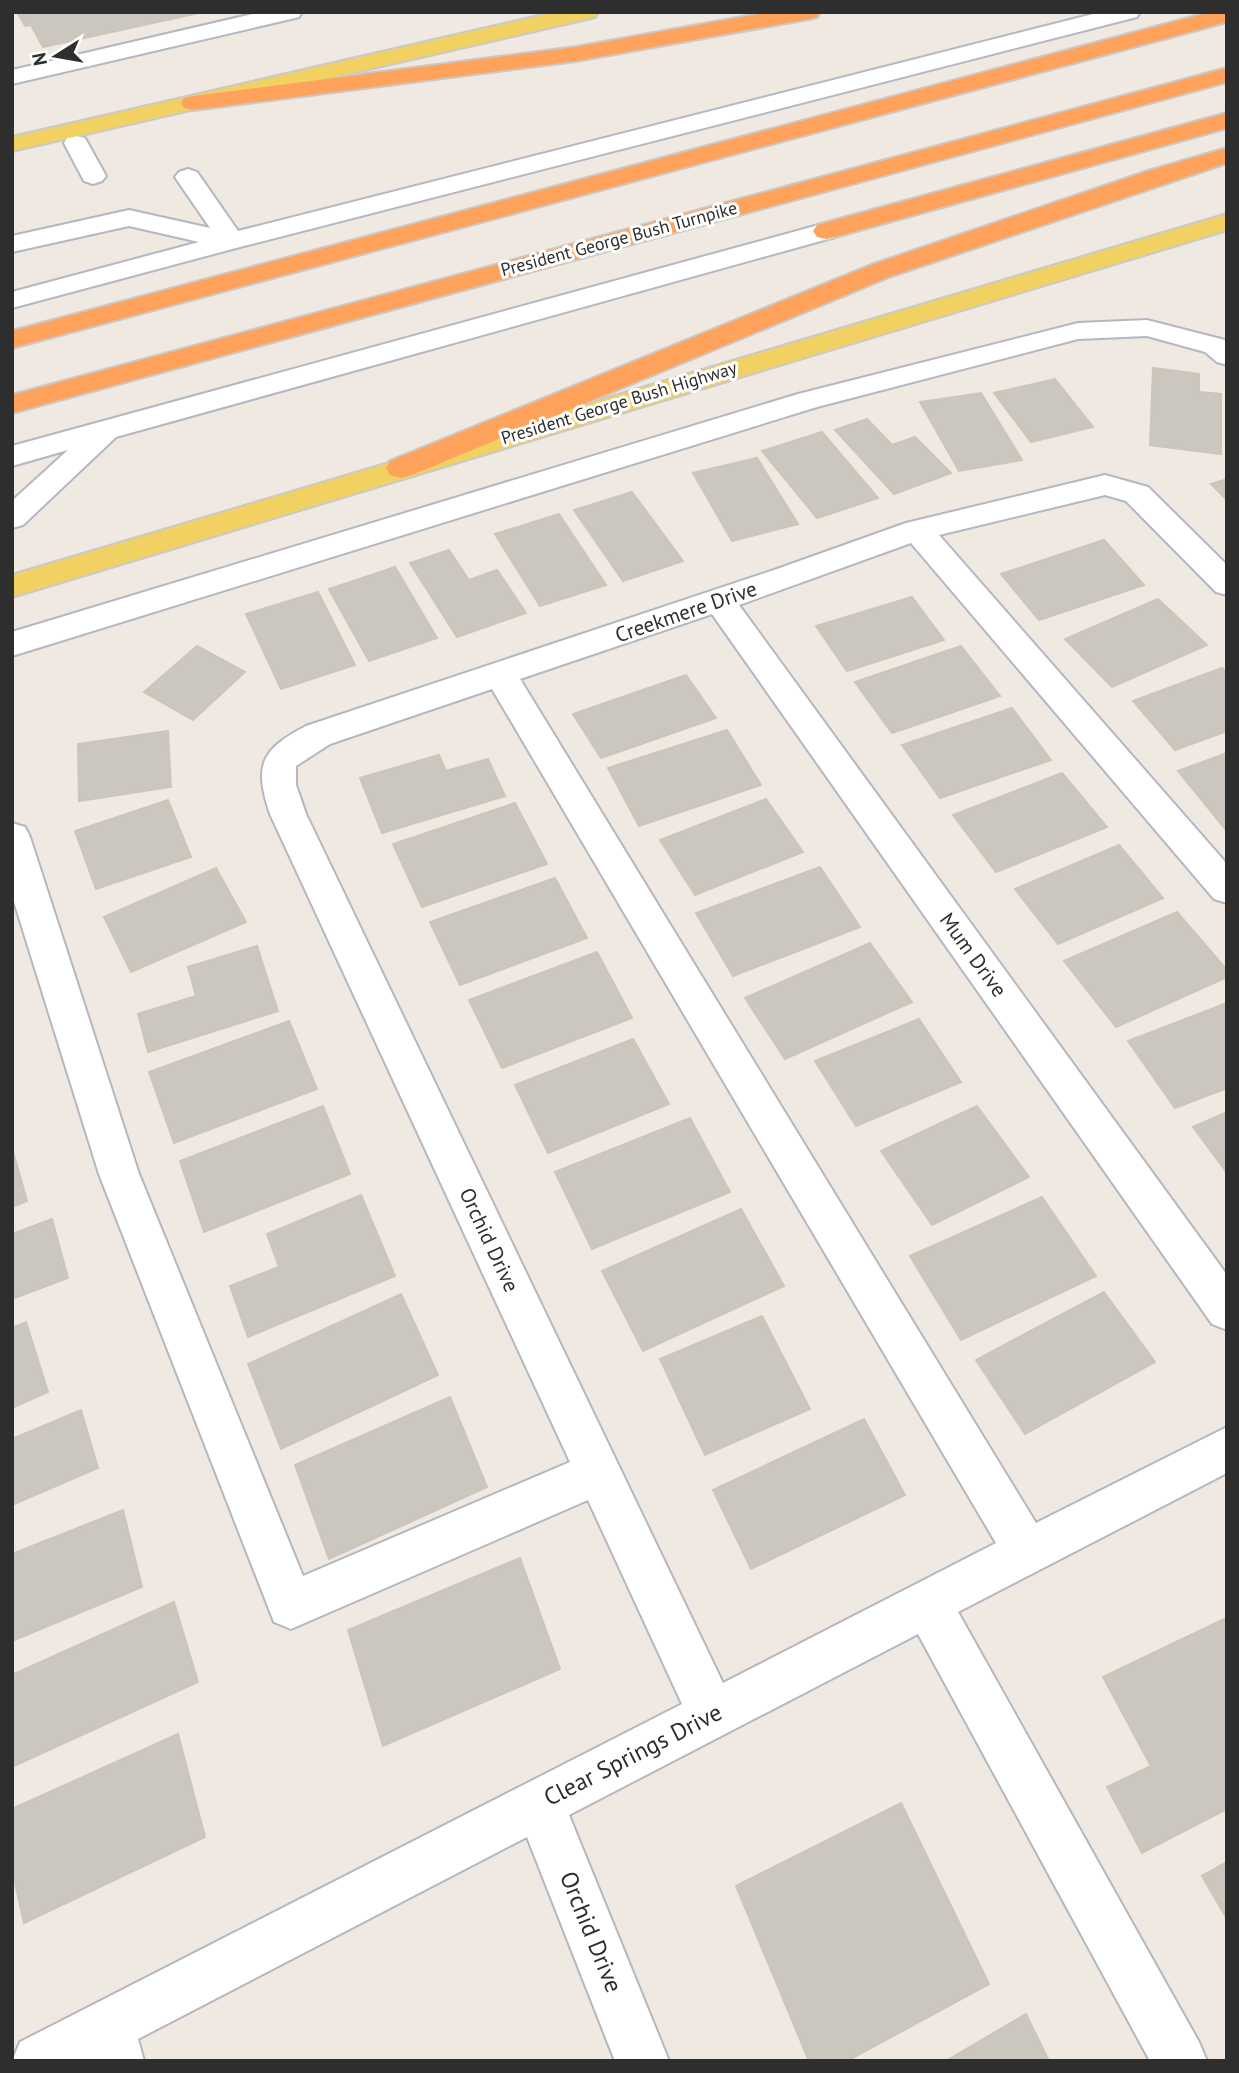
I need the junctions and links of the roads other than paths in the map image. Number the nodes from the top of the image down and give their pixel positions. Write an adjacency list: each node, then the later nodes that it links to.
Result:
1 (292, 12): 7 (street)
2 (587, 12): 8 (main road)
3 (809, 12): 8 (highway)
4 (1129, 12): 17 (street)
5 (1227, 15): 24 (highway)
6 (1227, 75): 26 (highway, President George Bush Turnpike)
7 (12, 77)
8 (193, 103): 11 (main road)
9 (1227, 120): 16 (highway)
10 (76, 143): 13 (street)
11 (12, 144)
12 (1227, 155): 29 (highway)
13 (93, 176)
14 (188, 177): 17 (street)
15 (1227, 222): 29 (main road, President George Bush Highway)
16 (826, 231): 27 (street)
17 (231, 241): 18 (street); 19 (street); 20 (street); 21 (street)
18 (12, 244)
19 (12, 260)
20 (152, 262): 22 (street); 23 (street)
21 (12, 277)
22 (12, 294)
23 (12, 300)
24 (12, 340)
25 (1227, 356): 37 (street)
26 (12, 404)
27 (108, 429): 28 (street); 30 (street); 31 (street); 32 (street)
28 (12, 456)
29 (401, 468): 35 (main road, President George Bush Highway)
30 (12, 476)
31 (12, 497)
32 (12, 518)
33 (917, 530): 34 (street, Creekmere Drive); 36 (street, Creekmere Drive); 41 (street)
34 (1227, 584)
35 (12, 586)
36 (719, 601): 38 (street, Creekmere Drive); 42 (street, Mum Drive)
37 (12, 644)
38 (500, 674): 39 (street, Creekmere Drive); 45 (street)
39 (278, 764): 44 (street, Orchid Drive)
40 (12, 837): 44 (street)
41 (1227, 890)
42 (1227, 1310)
43 (1227, 1449): 45 (street, Clear Springs Drive)
44 (598, 1473): 47 (street, Orchid Drive)
45 (1027, 1551): 46 (street, Clear Springs Drive)
46 (927, 1603): 47 (street, Clear Springs Drive); 52 (street)
47 (712, 1714): 48 (street, Clear Springs Drive)
48 (539, 1803): 49 (street, Clear Springs Drive); 51 (street, Orchid Drive)
49 (113, 2043): 50 (street, Clear Springs Drive)
50 (39, 2061)
51 (642, 2061)
52 (1180, 2061)

